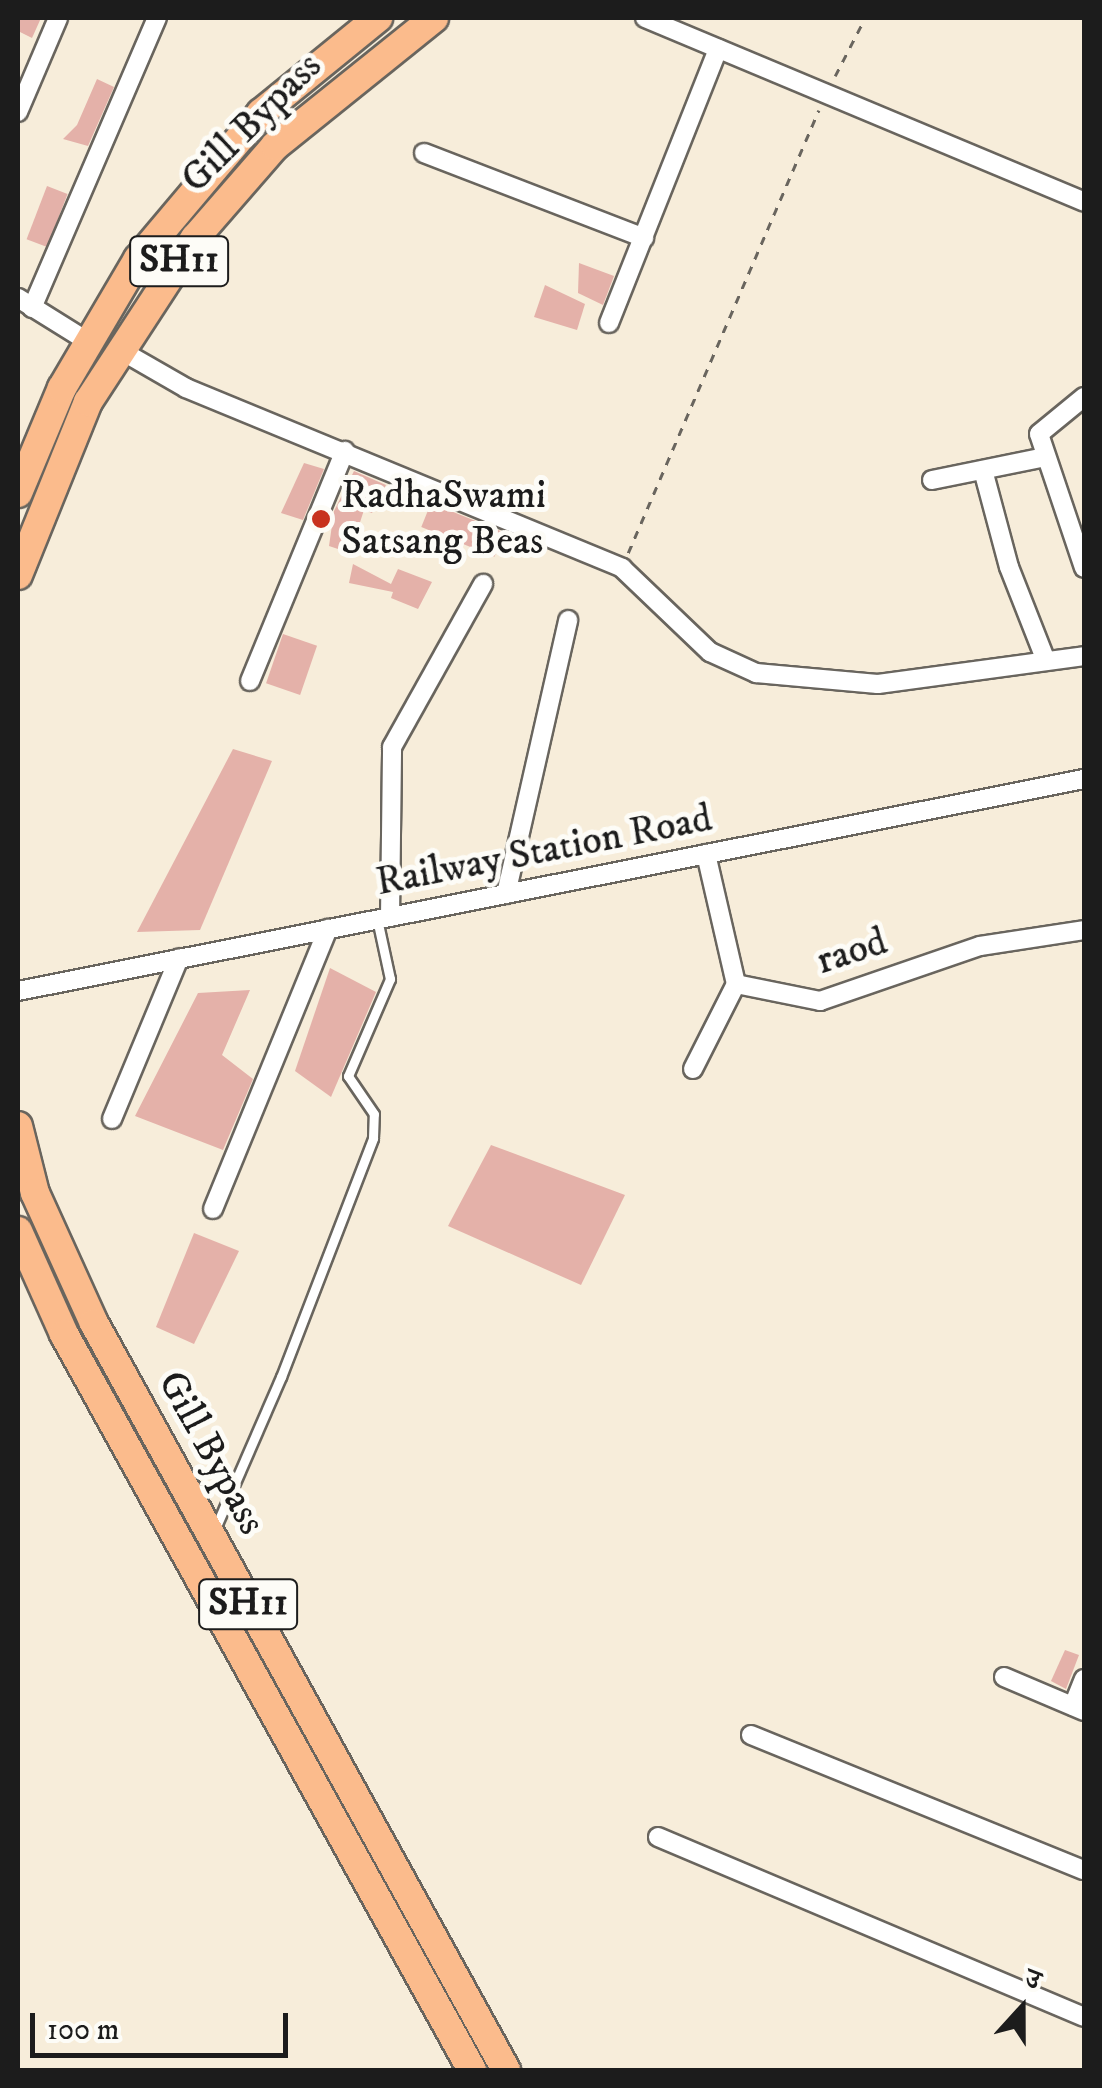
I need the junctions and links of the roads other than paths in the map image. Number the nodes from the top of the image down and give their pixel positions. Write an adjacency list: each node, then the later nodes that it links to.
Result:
1 (58, 18): 7 (street)
2 (157, 18): 11 (street)
3 (378, 18): 13 (main road, Gill Bypass / SH11)
4 (434, 18): 14 (main road, Gill Bypass / SH11)
5 (645, 18): 6 (street)
6 (718, 50): 9 (street); 10 (street)
7 (18, 112)
8 (424, 153): 10 (street)
9 (1084, 202)
10 (644, 238): 12 (street)
11 (25, 303): 13 (street)
12 (609, 323)
13 (87, 341): 20 (main road, Gill Bypass / SH11)
14 (120, 350): 16 (street); 22 (main road, Gill Bypass / SH11)
15 (1081, 406): 17 (street)
16 (346, 451): 26 (street); 27 (street)
17 (1045, 456): 18 (street); 21 (street)
18 (983, 470): 19 (street); 26 (street)
19 (932, 480)
20 (18, 492)
21 (1084, 568)
22 (18, 575)
23 (483, 584): 31 (street)
24 (568, 620): 30 (street)
25 (1084, 656): 26 (street)
26 (1046, 661)
27 (250, 681)
28 (1084, 779): 29 (street, Railway Station Road)
29 (706, 854): 30 (street, Railway Station Road); 35 (street)
30 (506, 894): 31 (street, Railway Station Road)
31 (384, 918): 32 (street, Railway Station Road); 42 (lane)
32 (328, 929): 34 (street, Railway Station Road); 40 (street)
33 (1084, 930): 35 (street, raod)
34 (179, 958): 36 (street, Railway Station Road); 38 (street)
35 (736, 984): 37 (street)
36 (18, 991)
37 (694, 1069)
38 (112, 1119)
39 (18, 1126): 42 (main road, Gill Bypass / SH11)
40 (213, 1210)
41 (18, 1231): 50 (main road, Gill Bypass / SH11)
42 (211, 1536): 51 (main road, Gill Bypass / SH11)
43 (1004, 1677): 45 (street)
44 (1084, 1679): 45 (street)
45 (1079, 1709)
46 (751, 1734): 48 (street)
47 (658, 1838): 49 (street)
48 (1084, 1870)
49 (1084, 2017)
50 (472, 2070)
51 (506, 2070)

